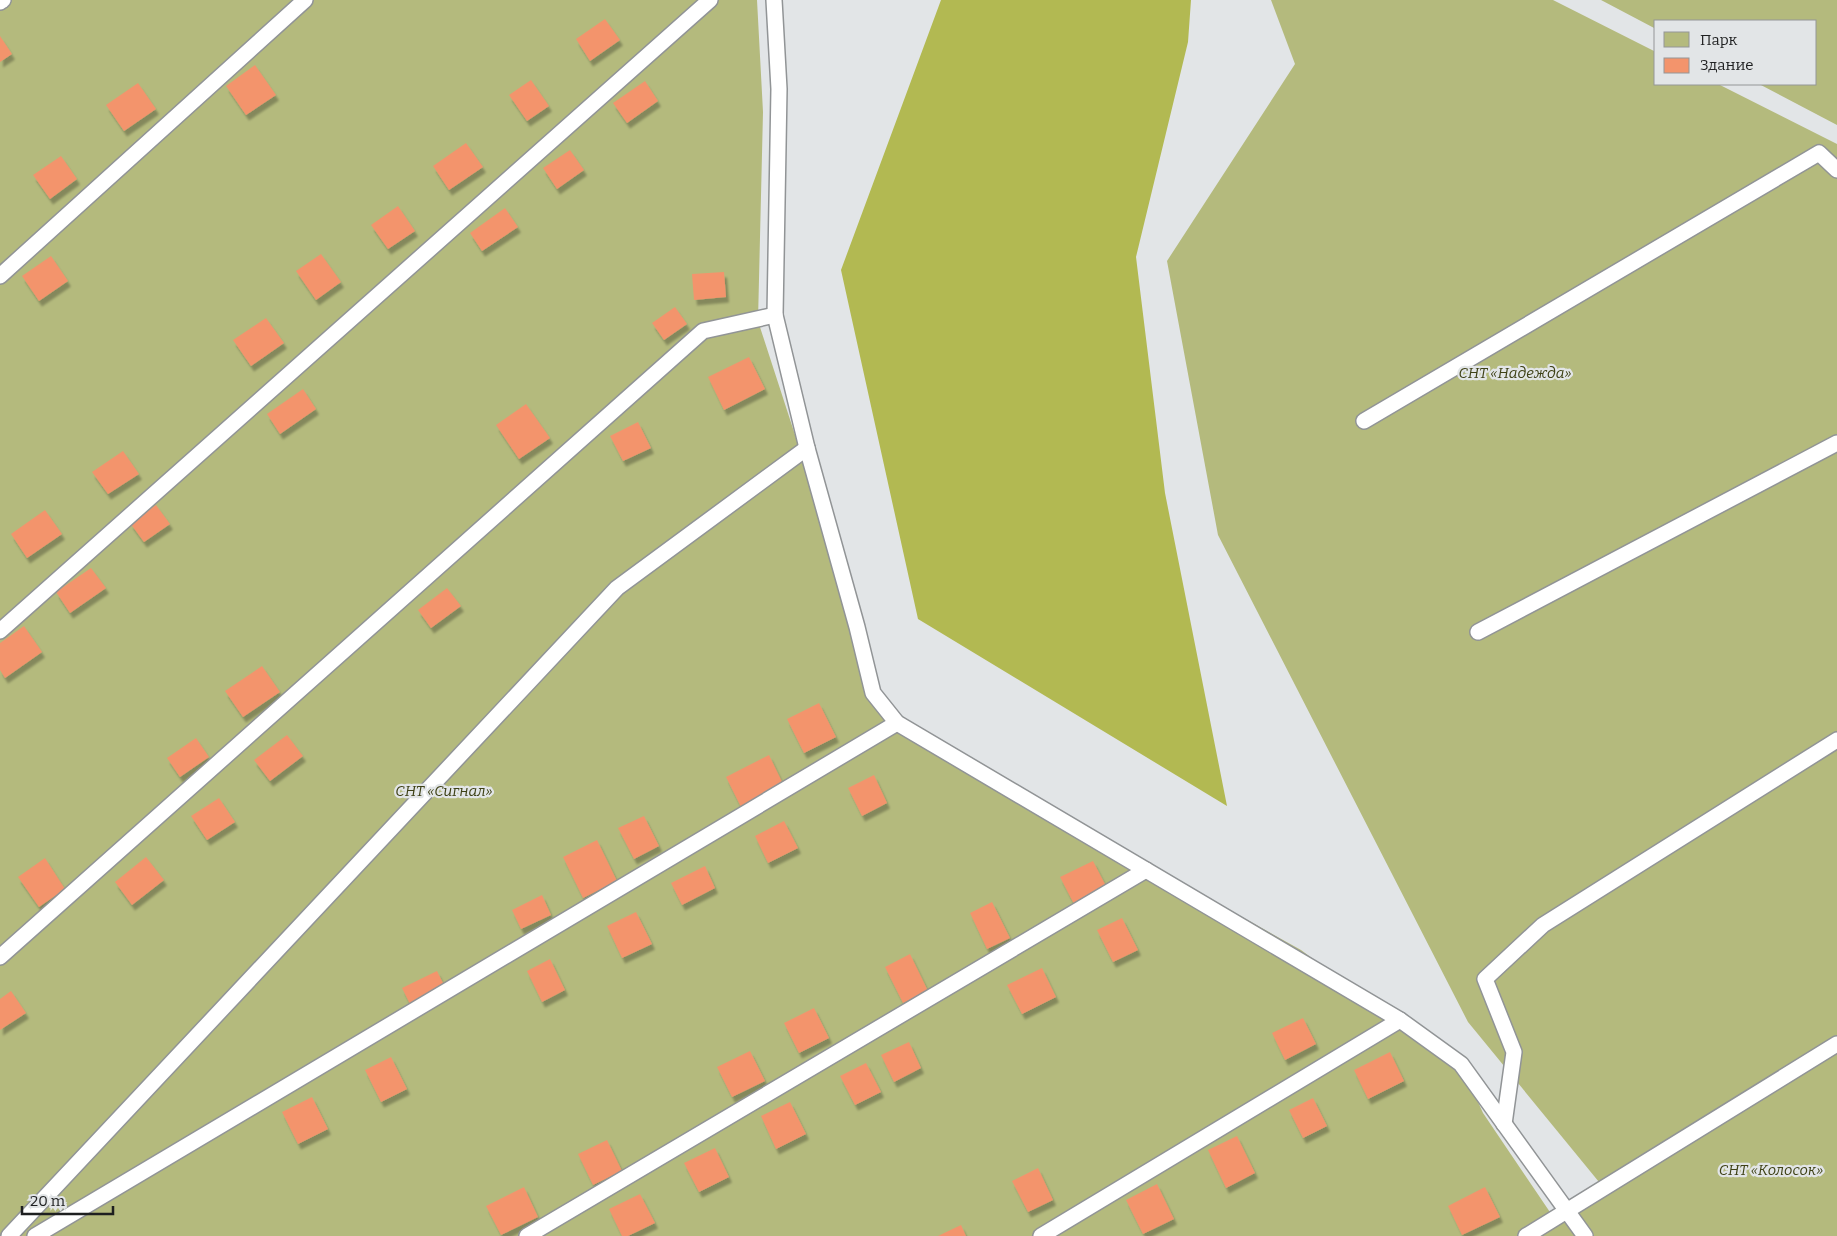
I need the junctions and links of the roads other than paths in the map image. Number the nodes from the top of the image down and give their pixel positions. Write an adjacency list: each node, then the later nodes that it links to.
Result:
1 (305, 0): 5 (lane)
2 (710, 0): 10 (lane)
3 (774, 0): 6 (lane)
4 (1837, 170): 7 (lane)
5 (0, 276)
6 (775, 315): 9 (lane); 15 (lane)
7 (1364, 421)
8 (1837, 442): 11 (lane)
9 (806, 448): 12 (lane); 20 (lane)
10 (0, 631)
11 (1478, 632)
12 (897, 723): 14 (lane); 21 (lane)
13 (1837, 740): 18 (lane)
14 (1146, 870): 16 (lane); 22 (lane)
15 (0, 957)
16 (1400, 1020): 18 (lane); 23 (lane)
17 (1837, 1044): 19 (lane)
18 (1504, 1124): 19 (lane)
19 (1567, 1211): 24 (lane); 25 (lane)
20 (10, 1236)
21 (35, 1236)
22 (527, 1236)
23 (1041, 1236)
24 (1526, 1236)
25 (1585, 1236)

